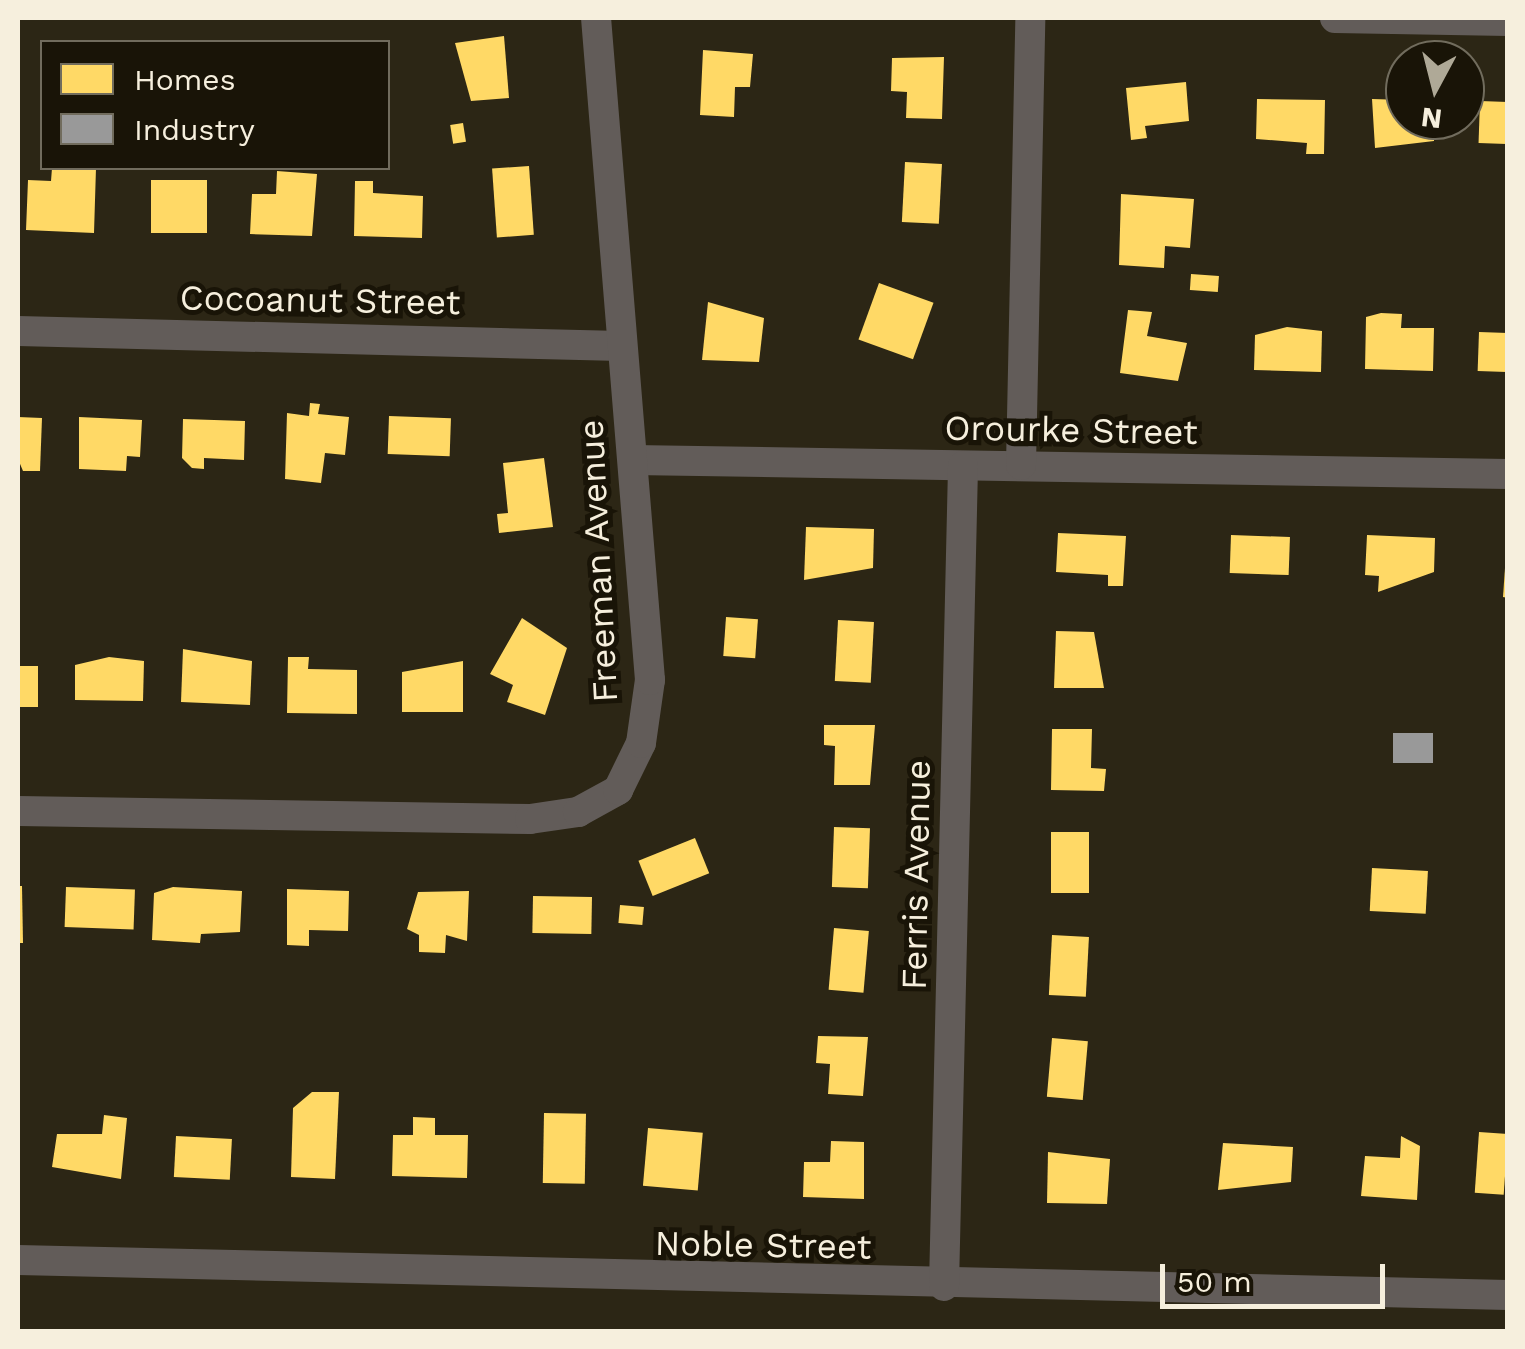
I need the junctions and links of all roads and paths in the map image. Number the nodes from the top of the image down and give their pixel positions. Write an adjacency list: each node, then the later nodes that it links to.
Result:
1 (596, 18): 6 (street, Freeman Avenue)
2 (1030, 18): 9 (street)
3 (1335, 18): 4 (street)
4 (1508, 21)
5 (18, 331): 6 (street, Cocoanut Street)
6 (621, 346): 7 (street, Freeman Avenue)
7 (633, 460): 8 (street, Orourke Street); 11 (street, Freeman Avenue)
8 (963, 466): 9 (street, Orourke Street); 13 (street, Ferris Avenue)
9 (1021, 466): 10 (street, Orourke Street)
10 (1508, 474)
11 (18, 810)
12 (18, 1260): 13 (street, Noble Street)
13 (944, 1286): 14 (street, Noble Street)
14 (1508, 1295)

